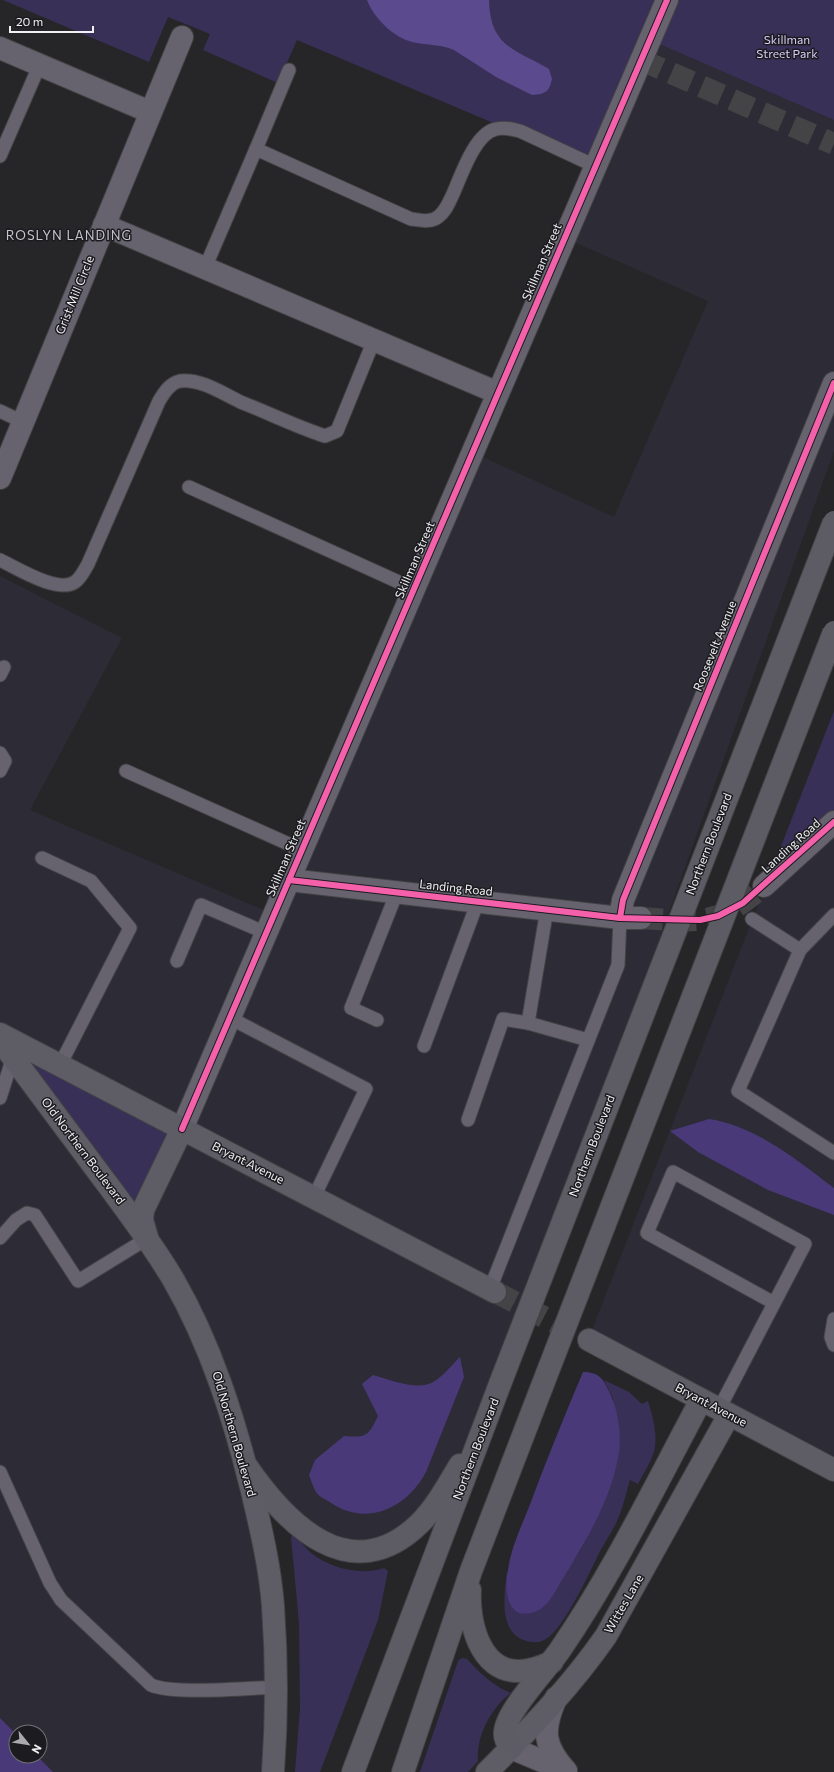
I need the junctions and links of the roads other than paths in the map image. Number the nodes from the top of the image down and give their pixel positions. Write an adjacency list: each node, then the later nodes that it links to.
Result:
1 (667, 0): 9 (street, Skillman Street)
2 (182, 37): 6 (street, Grist Mill Circle)
3 (0, 48): 4 (street)
4 (40, 64): 6 (street); 8 (lane)
5 (290, 70): 7 (lane)
6 (150, 112): 10 (street, Grist Mill Circle)
7 (256, 149): 9 (lane); 11 (lane)
8 (0, 156)
9 (596, 166): 14 (street, Skillman Street)
10 (104, 225): 11 (street); 16 (street, Grist Mill Circle)
11 (205, 268): 12 (street)
12 (374, 340): 14 (street); 20 (lane)
13 (834, 383): 35 (street, Roosevelt Avenue)
14 (498, 393): 21 (street, Skillman Street)
15 (0, 411): 16 (lane)
16 (23, 422): 17 (street, Grist Mill Circle)
17 (0, 478)
18 (189, 487): 21 (lane)
19 (834, 522): 62 (main road, Northern Boulevard, bridge)
20 (0, 560)
21 (414, 590): 27 (street, Skillman Street)
22 (834, 632): 67 (main road, bridge)
23 (0, 752): 24 (lane)
24 (0, 771)
25 (126, 771): 27 (lane)
26 (834, 822): 30 (street, Landing Road)
27 (302, 850): 29 (street, Skillman Street)
28 (42, 858): 49 (lane)
29 (289, 880): 31 (street, Landing Road); 38 (street, Skillman Street)
30 (764, 886)
31 (397, 892): 32 (street, Landing Road); 42 (lane)
32 (478, 901): 33 (street, Landing Road); 47 (lane)
33 (547, 909): 35 (street, Landing Road); 43 (lane)
34 (834, 915): 39 (lane)
35 (620, 918): 36 (street, Landing Road); 46 (lane)
36 (641, 918)
37 (752, 919): 39 (lane)
38 (266, 933): 40 (lane); 41 (street, Skillman Street)
39 (800, 950): 53 (lane)
40 (177, 961)
41 (230, 1018): 52 (street, Skillman Street); 54 (lane)
42 (377, 1020)
43 (528, 1023): 46 (lane); 51 (lane)
44 (0, 1034): 49 (main road, Bryant Avenue)
45 (0, 1040): 48 (main road, Old Northern Boulevard)
46 (588, 1040): 57 (lane)
47 (424, 1046)
48 (13, 1057): 50 (lane); 56 (main road, Old Northern Boulevard)
49 (60, 1066): 52 (main road, Bryant Avenue)
50 (0, 1098)
51 (468, 1120)
52 (182, 1129): 54 (main road, Bryant Avenue); 56 (main road, Skillman Street)
53 (834, 1153)
54 (314, 1197): 57 (main road, Bryant Avenue)
55 (0, 1238): 56 (lane)
56 (148, 1238): 64 (main road, Old Northern Boulevard)
57 (493, 1291)
58 (774, 1303): 58 (lane); 63 (lane)
59 (834, 1319): 61 (lane)
60 (589, 1340): 63 (main road, Bryant Avenue)
61 (834, 1345)
62 (503, 1376): 64 (main road); 74 (main road, Northern Boulevard)
63 (716, 1408): 65 (main road, Bryant Avenue); 68 (main road); 70 (main road, Wittes Lane)
64 (245, 1464): 69 (main road, Old Northern Boulevard)
65 (834, 1470)
66 (0, 1472): 69 (lane)
67 (471, 1571): 68 (main road); 75 (main road)
68 (552, 1662): 71 (main road)
69 (277, 1687): 73 (main road, Old Northern Boulevard)
70 (556, 1698): 71 (main road, Wittes Lane); 72 (street)
71 (511, 1748): 72 (street); 76 (main road, Wittes Lane)
72 (567, 1771)
73 (274, 1772)
74 (353, 1772)
75 (403, 1772)
76 (487, 1772)

